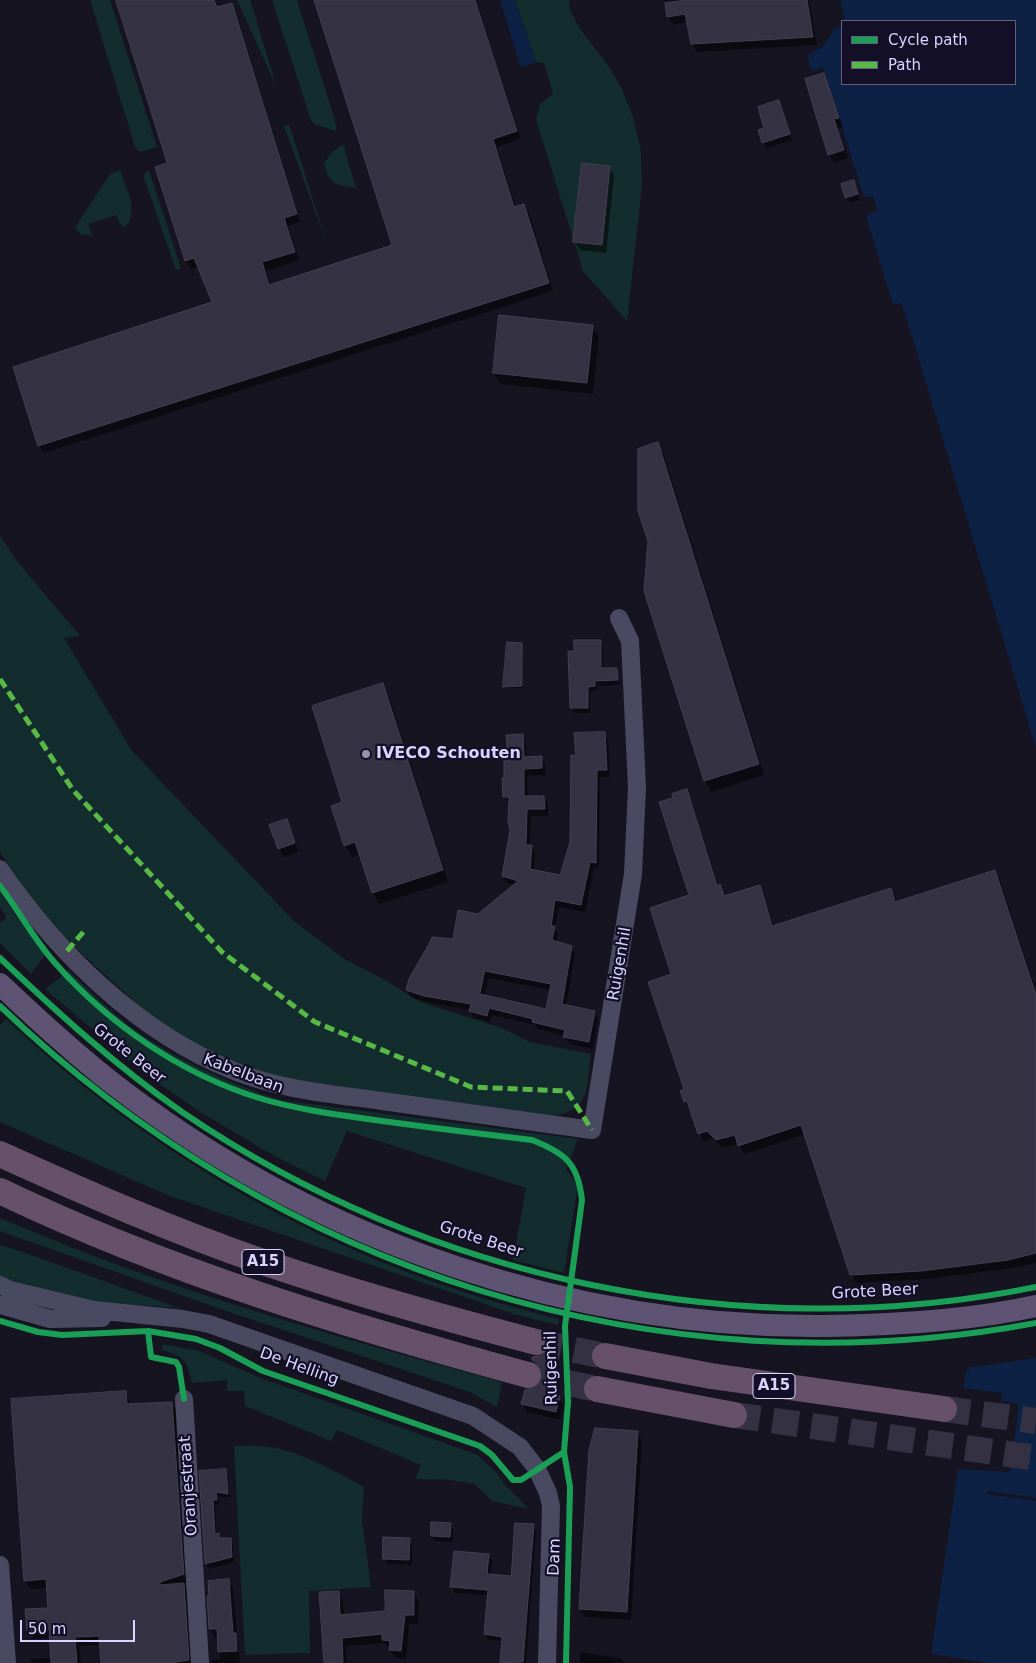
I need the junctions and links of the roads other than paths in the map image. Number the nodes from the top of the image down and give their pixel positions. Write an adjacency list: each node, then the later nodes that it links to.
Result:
1 (619, 618): 4 (street, Ruigenhil)
2 (0, 869): 4 (street, Kabelbaan)
3 (0, 984): 9 (main road, Grote Beer)
4 (592, 1130)
5 (0, 1154): 11 (highway, A15)
6 (0, 1191): 13 (highway, A15)
7 (0, 1285): 10 (street, De Helling)
8 (0, 1305): 10 (street, De Helling)
9 (1036, 1306)
10 (133, 1315): 21 (street, De Helling)
11 (536, 1342)
12 (605, 1356): 16 (highway, A15)
13 (528, 1375)
14 (597, 1389): 17 (highway)
15 (184, 1400): 20 (street, Oranjestraat)
16 (944, 1409)
17 (734, 1415)
18 (0, 1565): 19 (street)
19 (7, 1663)
20 (200, 1663)
21 (547, 1663)

